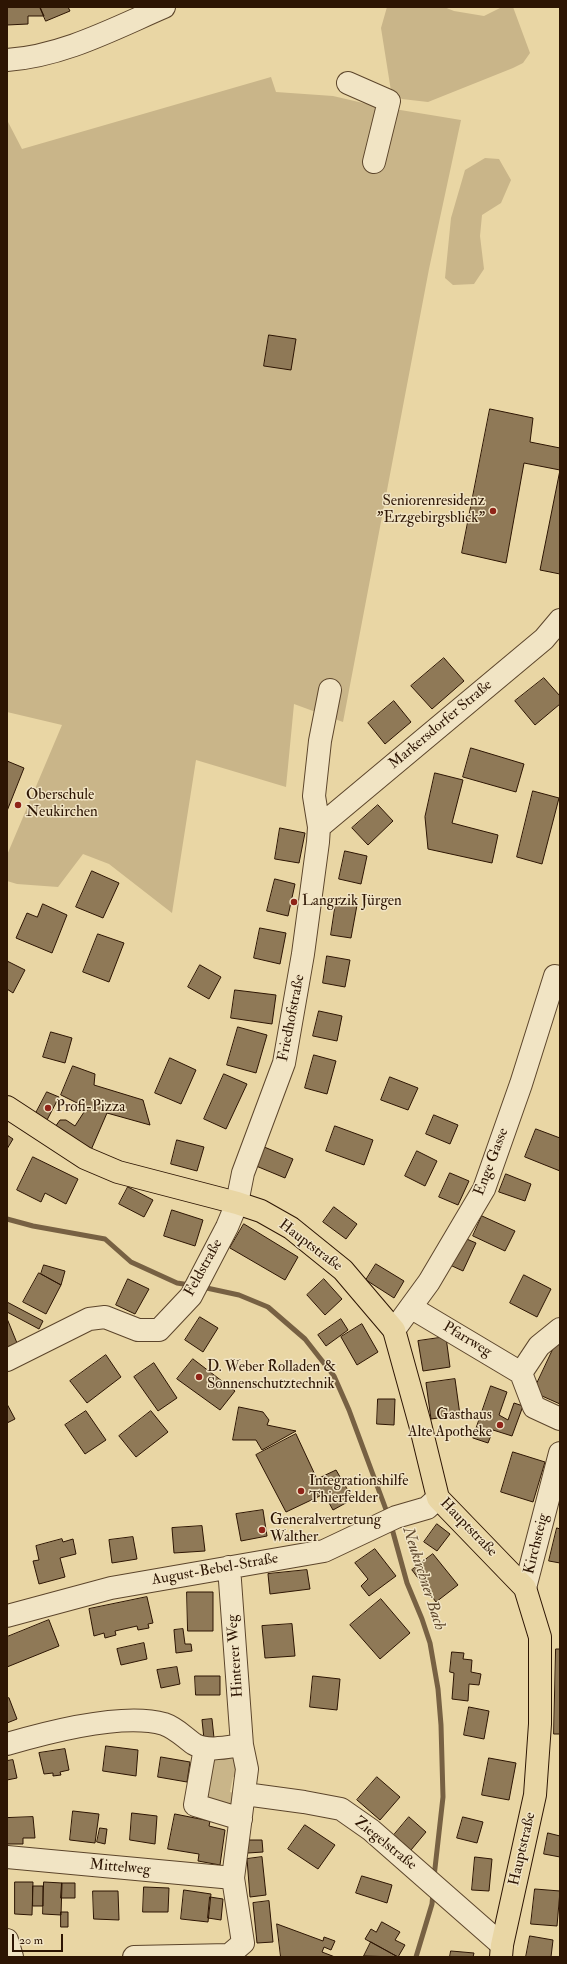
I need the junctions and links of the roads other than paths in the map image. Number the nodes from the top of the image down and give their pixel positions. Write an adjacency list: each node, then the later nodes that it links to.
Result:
1 (164, 7): 2 (street)
2 (7, 60)
3 (348, 83): 4 (street)
4 (374, 162)
5 (560, 620): 7 (street, Markersdorfer Straße)
6 (330, 690): 7 (street, Friedhofstraße)
7 (319, 827): 10 (street, Friedhofstraße)
8 (555, 976): 11 (street, Enge Gasse)
9 (7, 1107): 10 (main road, Hauptstraße)
10 (237, 1203): 13 (main road, Hauptstraße); 14 (street, Feldstraße)
11 (412, 1308): 13 (street, Enge Gasse); 15 (street, Pfarrweg)
12 (560, 1328): 15 (street)
13 (394, 1330): 18 (main road, Hauptstraße)
14 (7, 1360)
15 (521, 1373): 16 (street)
16 (560, 1418)
17 (560, 1453): 20 (street, Kirchsteig)
18 (438, 1498): 19 (street, August-Bebel-Straße); 20 (main road, Hauptstraße)
19 (229, 1567): 21 (street, August-Bebel-Straße); 23 (street, Hinterer Weg)
20 (525, 1588): 30 (main road, Hauptstraße)
21 (7, 1616)
22 (7, 1744): 24 (street)
23 (242, 1745): 24 (street); 25 (street, Hinterer Weg)
24 (205, 1748): 26 (street)
25 (245, 1794): 26 (street, Hinterer Weg); 30 (street, Ziegelstraße)
26 (241, 1819): 28 (street, Hinterer Weg)
27 (7, 1857): 28 (street, Mittelweg)
28 (233, 1878): 32 (street, Hinterer Weg)
29 (7, 1940): 31 (street)
30 (501, 1951)
31 (12, 1957)
32 (134, 1957)

